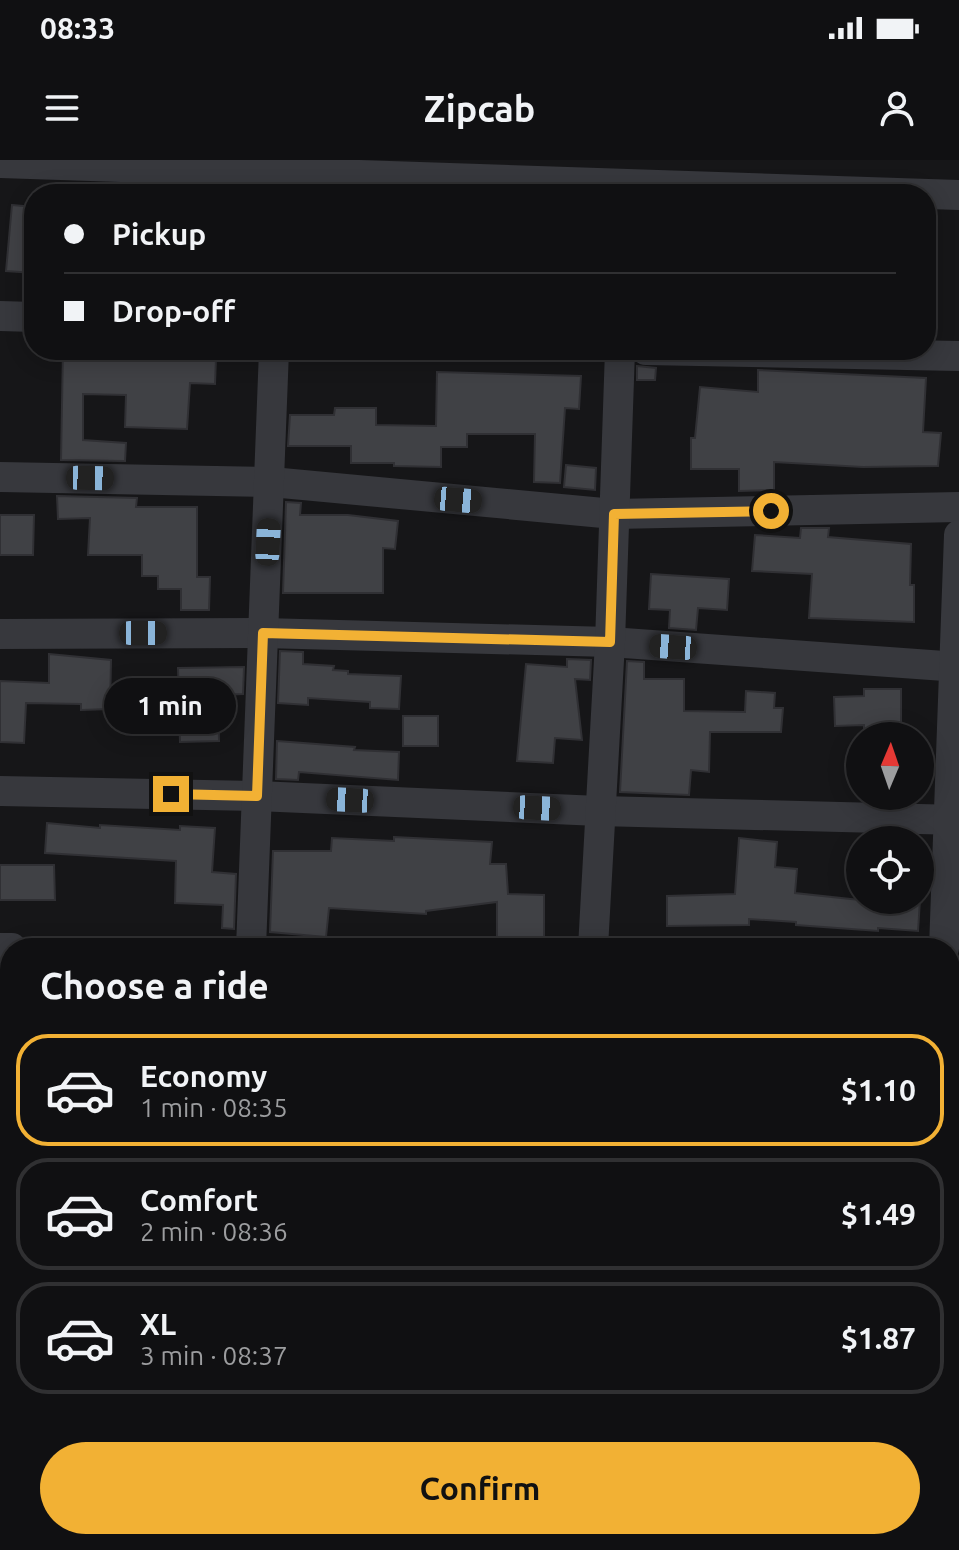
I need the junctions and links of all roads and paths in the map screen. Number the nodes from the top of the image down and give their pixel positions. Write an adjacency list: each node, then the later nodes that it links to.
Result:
1 (0, 163): 2 (street)
2 (287, 176): 3 (street)
3 (622, 180): 4 (street)
4 (712, 184)
5 (936, 194): 6 (street)
6 (959, 195)
7 (0, 316): 8 (street)
8 (24, 317)
9 (936, 356): 10 (street)
10 (959, 356)
11 (274, 360): 14 (street)
12 (620, 360): 16 (street)
13 (0, 477): 14 (street)
14 (271, 482): 16 (street); 18 (street)
15 (959, 507): 16 (street)
16 (614, 514): 20 (street)
17 (959, 535): 21 (street)
18 (263, 633): 19 (street); 20 (street); 23 (street)
19 (0, 634)
20 (610, 642): 21 (street); 24 (street)
21 (957, 667): 25 (street)
22 (0, 791): 23 (street)
23 (257, 796): 24 (street); 26 (street)
24 (599, 811): 25 (street); 27 (street)
25 (954, 819): 28 (street)
26 (251, 938)
27 (593, 938)
28 (945, 938)

